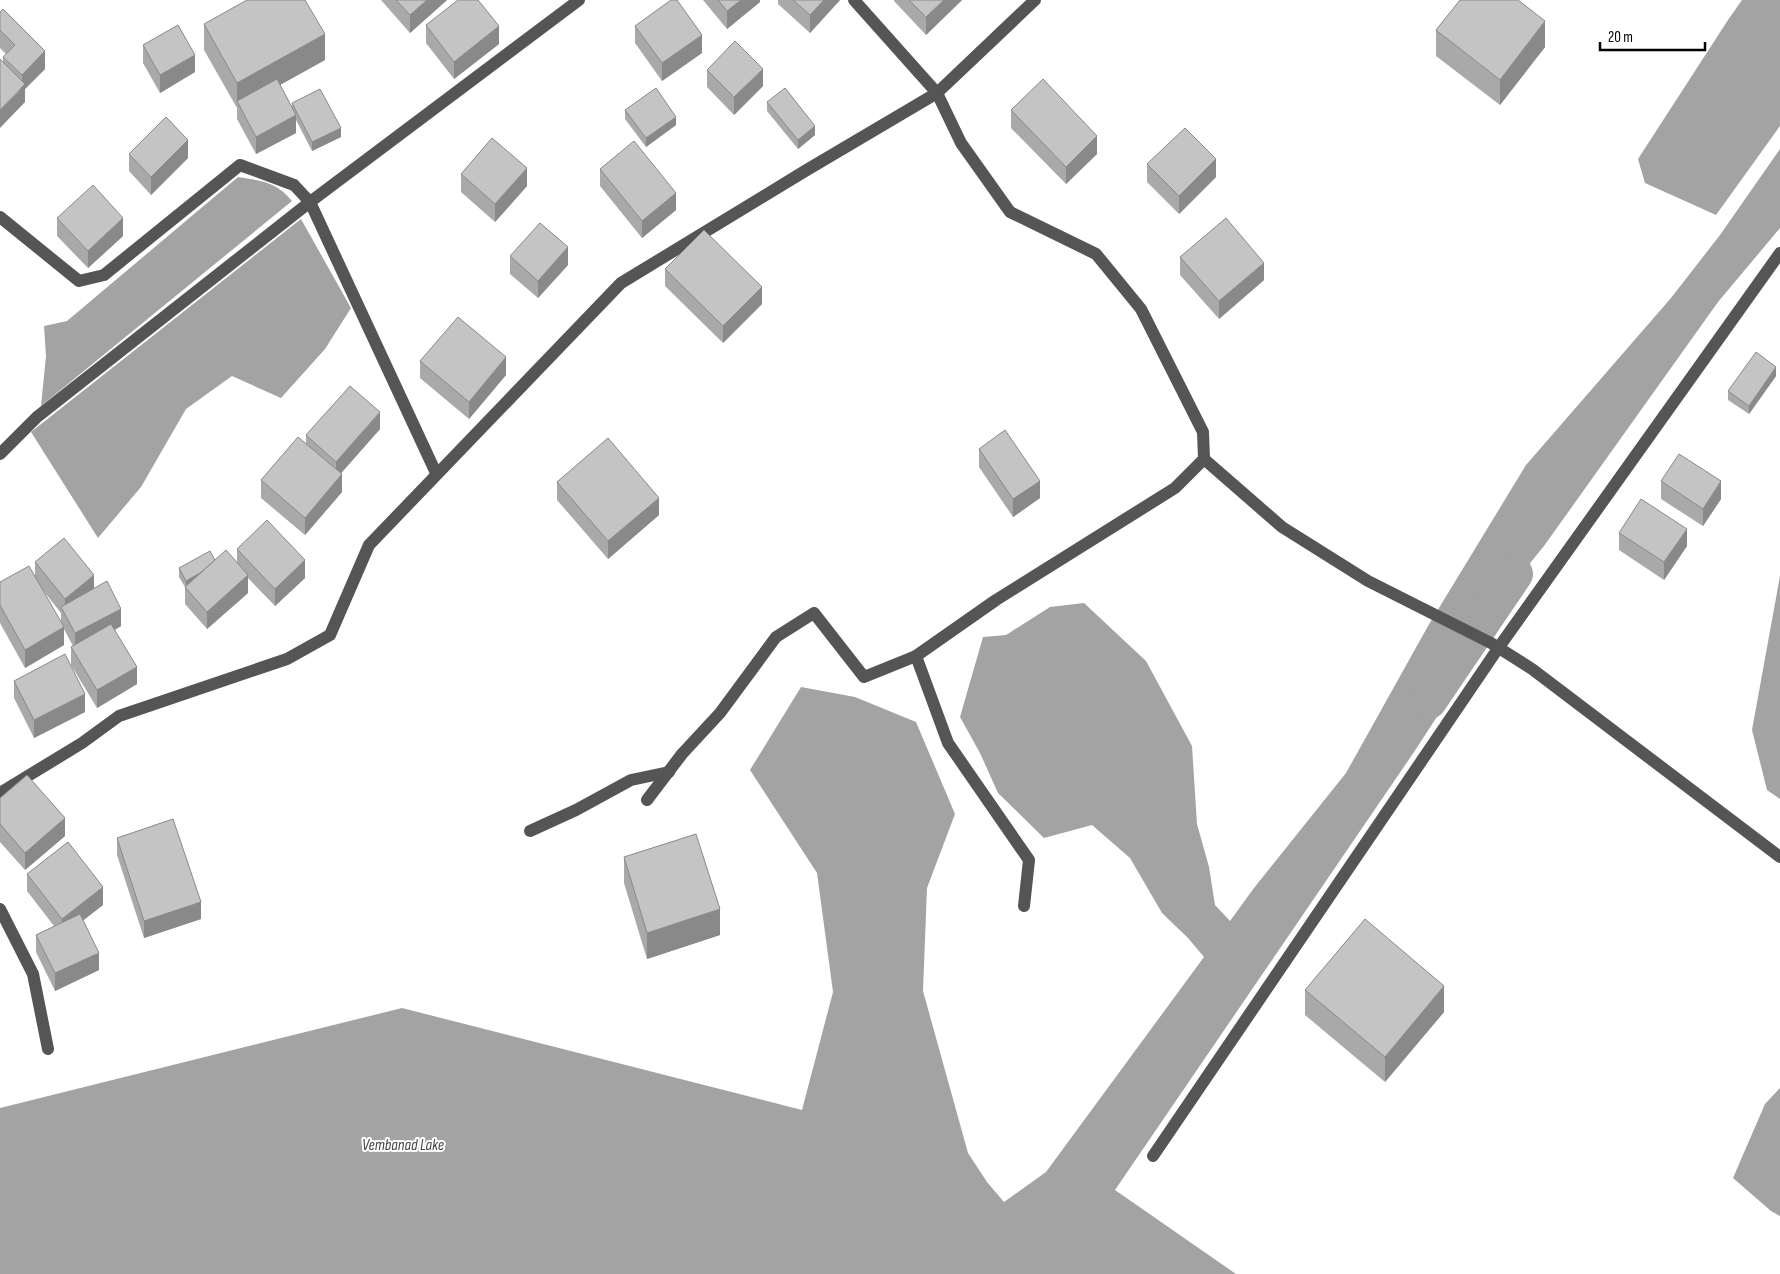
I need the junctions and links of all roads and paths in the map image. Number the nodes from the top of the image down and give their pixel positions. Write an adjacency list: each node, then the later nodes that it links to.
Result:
1 (579, 0): 5 (street)
2 (854, 0): 4 (street)
3 (1035, 0): 4 (street)
4 (937, 93): 9 (street); 10 (street)
5 (310, 202): 6 (street); 8 (street); 10 (street)
6 (0, 217)
7 (1780, 253): 11 (street)
8 (0, 454)
9 (1204, 460): 11 (street); 12 (street)
10 (436, 473): 14 (street)
11 (1495, 645): 17 (street); 21 (street)
12 (916, 656): 13 (street); 18 (street)
13 (669, 772): 15 (street); 16 (street)
14 (0, 793)
15 (647, 800)
16 (530, 831)
17 (1780, 857)
18 (1024, 906)
19 (0, 909): 20 (street)
20 (48, 1049)
21 (1154, 1156)

